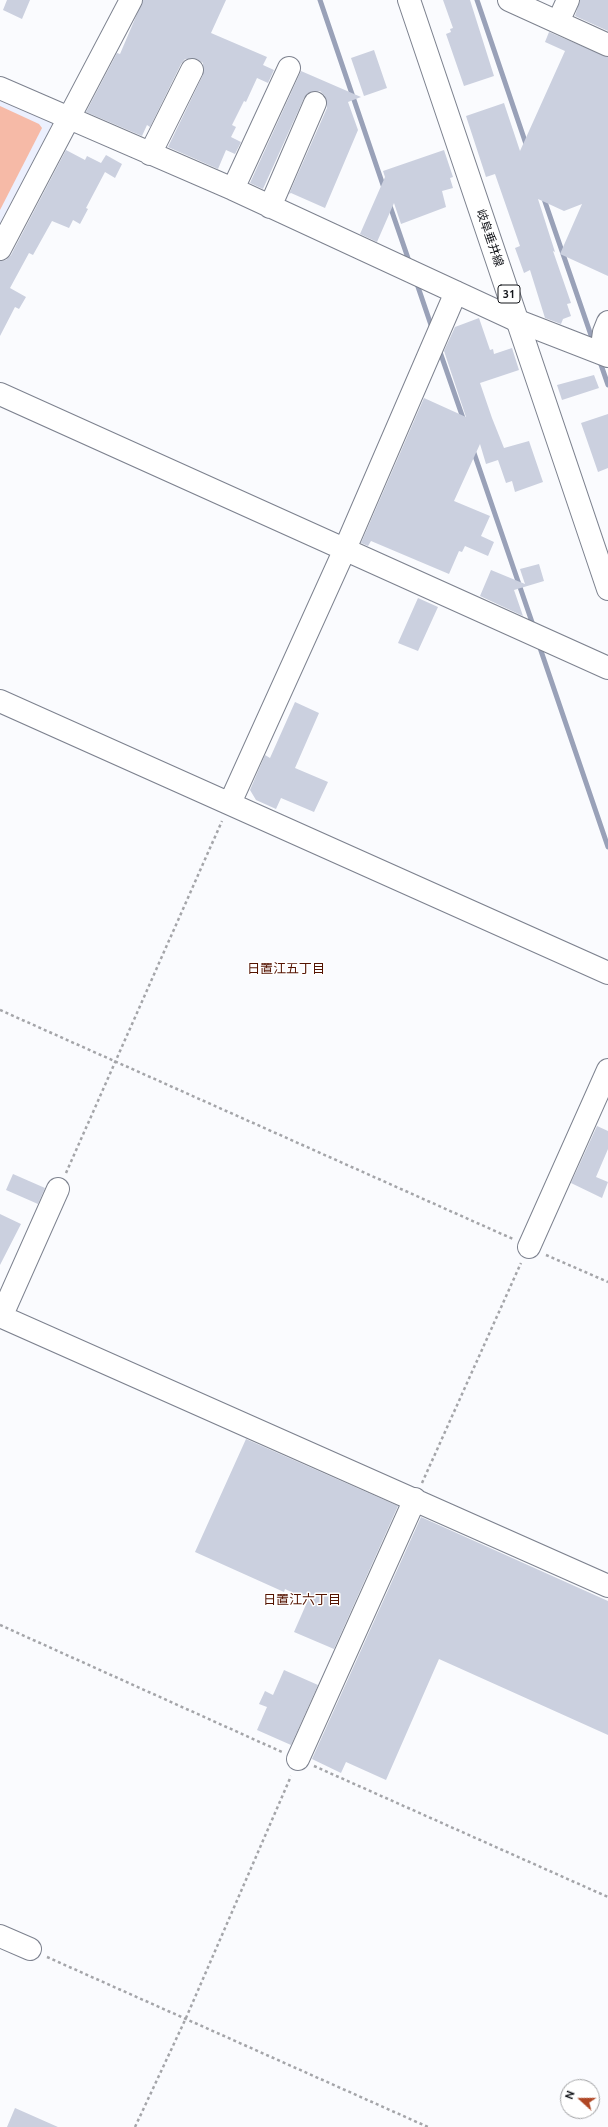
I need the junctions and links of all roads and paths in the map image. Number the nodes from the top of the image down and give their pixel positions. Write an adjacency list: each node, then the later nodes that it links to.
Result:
1 (131, 0): 11 (street)
2 (409, 0): 17 (street, 岐阜垂井線 / 31)
3 (509, 0): 5 (street)
4 (568, 0): 5 (street)
5 (558, 22): 6 (street)
6 (608, 45)
7 (289, 68): 13 (street)
8 (192, 70): 12 (street)
9 (0, 88): 11 (street)
10 (315, 103): 14 (street)
11 (69, 118): 12 (street); 15 (street)
12 (150, 154): 13 (street)
13 (233, 189): 14 (street)
14 (270, 207): 16 (street)
15 (0, 249)
16 (456, 292): 17 (street); 21 (street)
17 (518, 321): 19 (street); 22 (street, 岐阜垂井線 / 31)
18 (608, 322): 19 (street)
19 (604, 355)
20 (0, 394): 21 (street)
21 (345, 549): 23 (street); 25 (street)
22 (608, 589)
23 (608, 668)
24 (0, 701): 25 (street)
25 (230, 803): 26 (street); 28 (path)
26 (608, 973)
27 (0, 1010): 28 (path)
28 (115, 1062): 30 (path); 31 (path)
29 (608, 1070): 31 (street)
30 (58, 1190): 33 (street)
31 (529, 1246): 32 (path); 34 (path)
32 (608, 1282)
33 (1, 1316): 34 (street)
34 (415, 1499): 35 (street); 37 (street)
35 (608, 1586)
36 (0, 1625): 37 (path)
37 (298, 1758): 38 (path); 41 (path)
38 (608, 1896)
39 (0, 1936): 40 (street)
40 (30, 1949): 41 (path)
41 (186, 2018): 42 (path); 43 (path)
42 (135, 2127)
43 (428, 2127)

